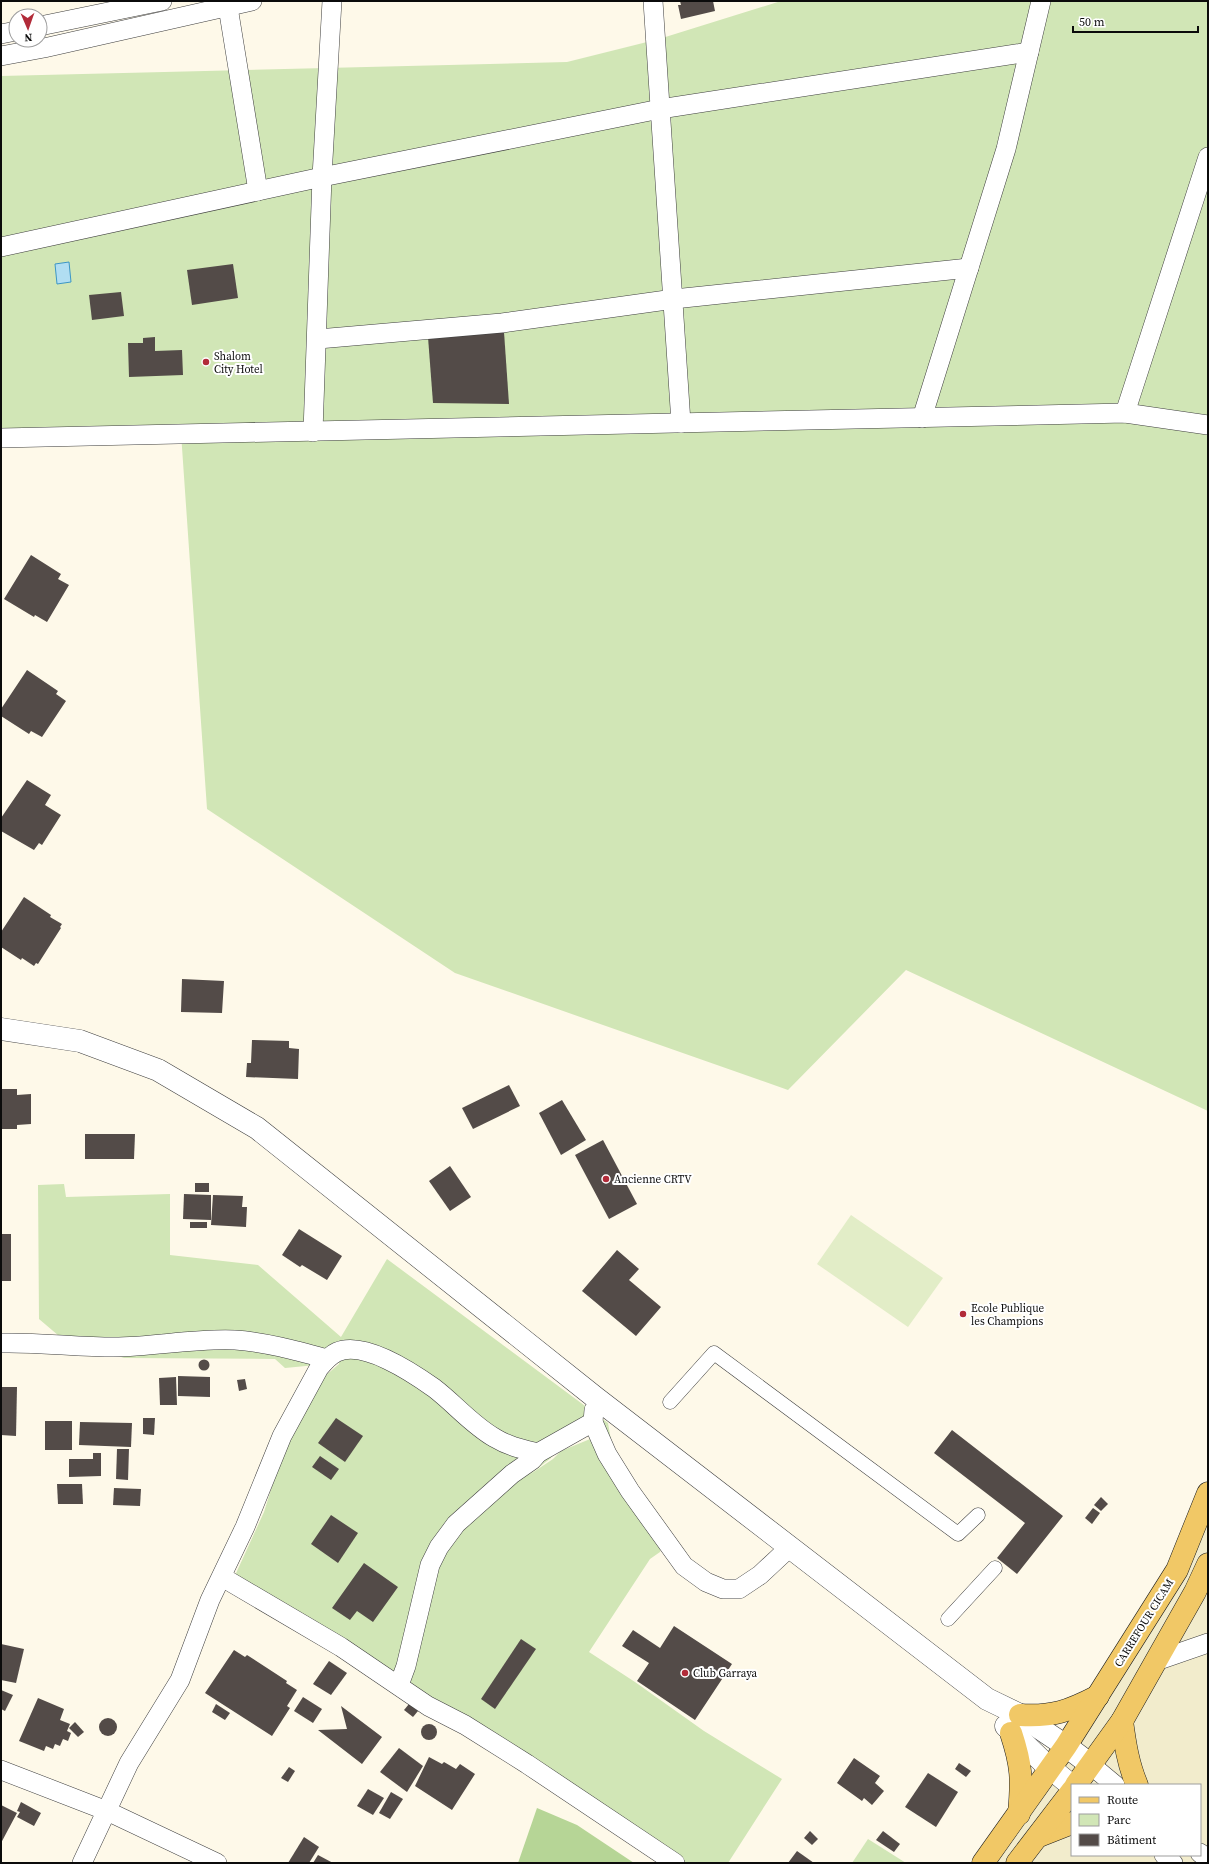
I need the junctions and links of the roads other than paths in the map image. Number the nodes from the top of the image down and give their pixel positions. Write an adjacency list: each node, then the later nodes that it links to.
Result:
1 (162, 1): 7 (street)
2 (252, 1): 6 (street)
3 (332, 1): 12 (street)
4 (653, 1): 10 (street)
5 (1041, 1): 8 (street)
6 (228, 7): 9 (street); 13 (street)
7 (48, 24)
8 (1029, 52): 10 (street); 15 (street)
9 (1, 56)
10 (660, 109): 12 (street); 16 (street)
11 (1208, 157): 18 (street)
12 (322, 177): 13 (street); 17 (street)
13 (258, 191): 14 (street)
14 (1, 247)
15 (969, 268): 16 (street); 19 (street)
16 (674, 299): 17 (street); 20 (street)
17 (318, 339): 22 (street)
18 (1124, 413): 19 (street); 21 (street)
19 (922, 418): 20 (street)
20 (681, 423): 22 (street)
21 (1208, 425)
22 (313, 432): 23 (street)
23 (1, 438)
24 (1, 1030): 27 (street)
25 (1, 1343): 26 (street)
26 (327, 1359): 30 (street); 36 (street)
27 (596, 1398): 29 (street); 33 (street)
28 (670, 1402): 32 (street)
29 (593, 1422): 30 (street); 33 (street)
30 (538, 1453): 40 (street)
31 (1208, 1492): 41 (main road, CARREFOUR CICAM)
32 (978, 1515)
33 (790, 1547): 43 (street)
34 (1208, 1564): 39 (main road)
35 (995, 1568): 37 (street)
36 (222, 1578): 40 (street); 53 (street)
37 (948, 1619)
38 (1208, 1643): 39 (street)
39 (1156, 1661): 42 (main road)
40 (398, 1685): 60 (street)
41 (1098, 1696): 43 (main road); 44 (main road, CARREFOUR CICAM)
42 (1122, 1721): 45 (main road); 50 (main road)
43 (1016, 1724): 44 (street); 46 (street); 54 (main road)
44 (1066, 1746): 45 (street); 46 (main road, CARREFOUR CICAM)
45 (1091, 1765): 48 (main road); 49 (street)
46 (1051, 1769): 51 (street); 54 (main road, CARREFOUR CICAM)
47 (1, 1770): 53 (street)
48 (1077, 1784)
49 (1114, 1784)
50 (1137, 1784)
51 (1071, 1785)
52 (1071, 1792): 56 (main road)
53 (107, 1811): 58 (street); 59 (street)
54 (1019, 1814): 61 (main road, CARREFOUR CICAM)
55 (1071, 1823): 56 (main road)
56 (1038, 1836): 62 (main road)
57 (1165, 1856): 63 (street)
58 (82, 1863)
59 (217, 1863)
60 (675, 1863)
61 (983, 1863)
62 (1017, 1863)
63 (1173, 1863)

